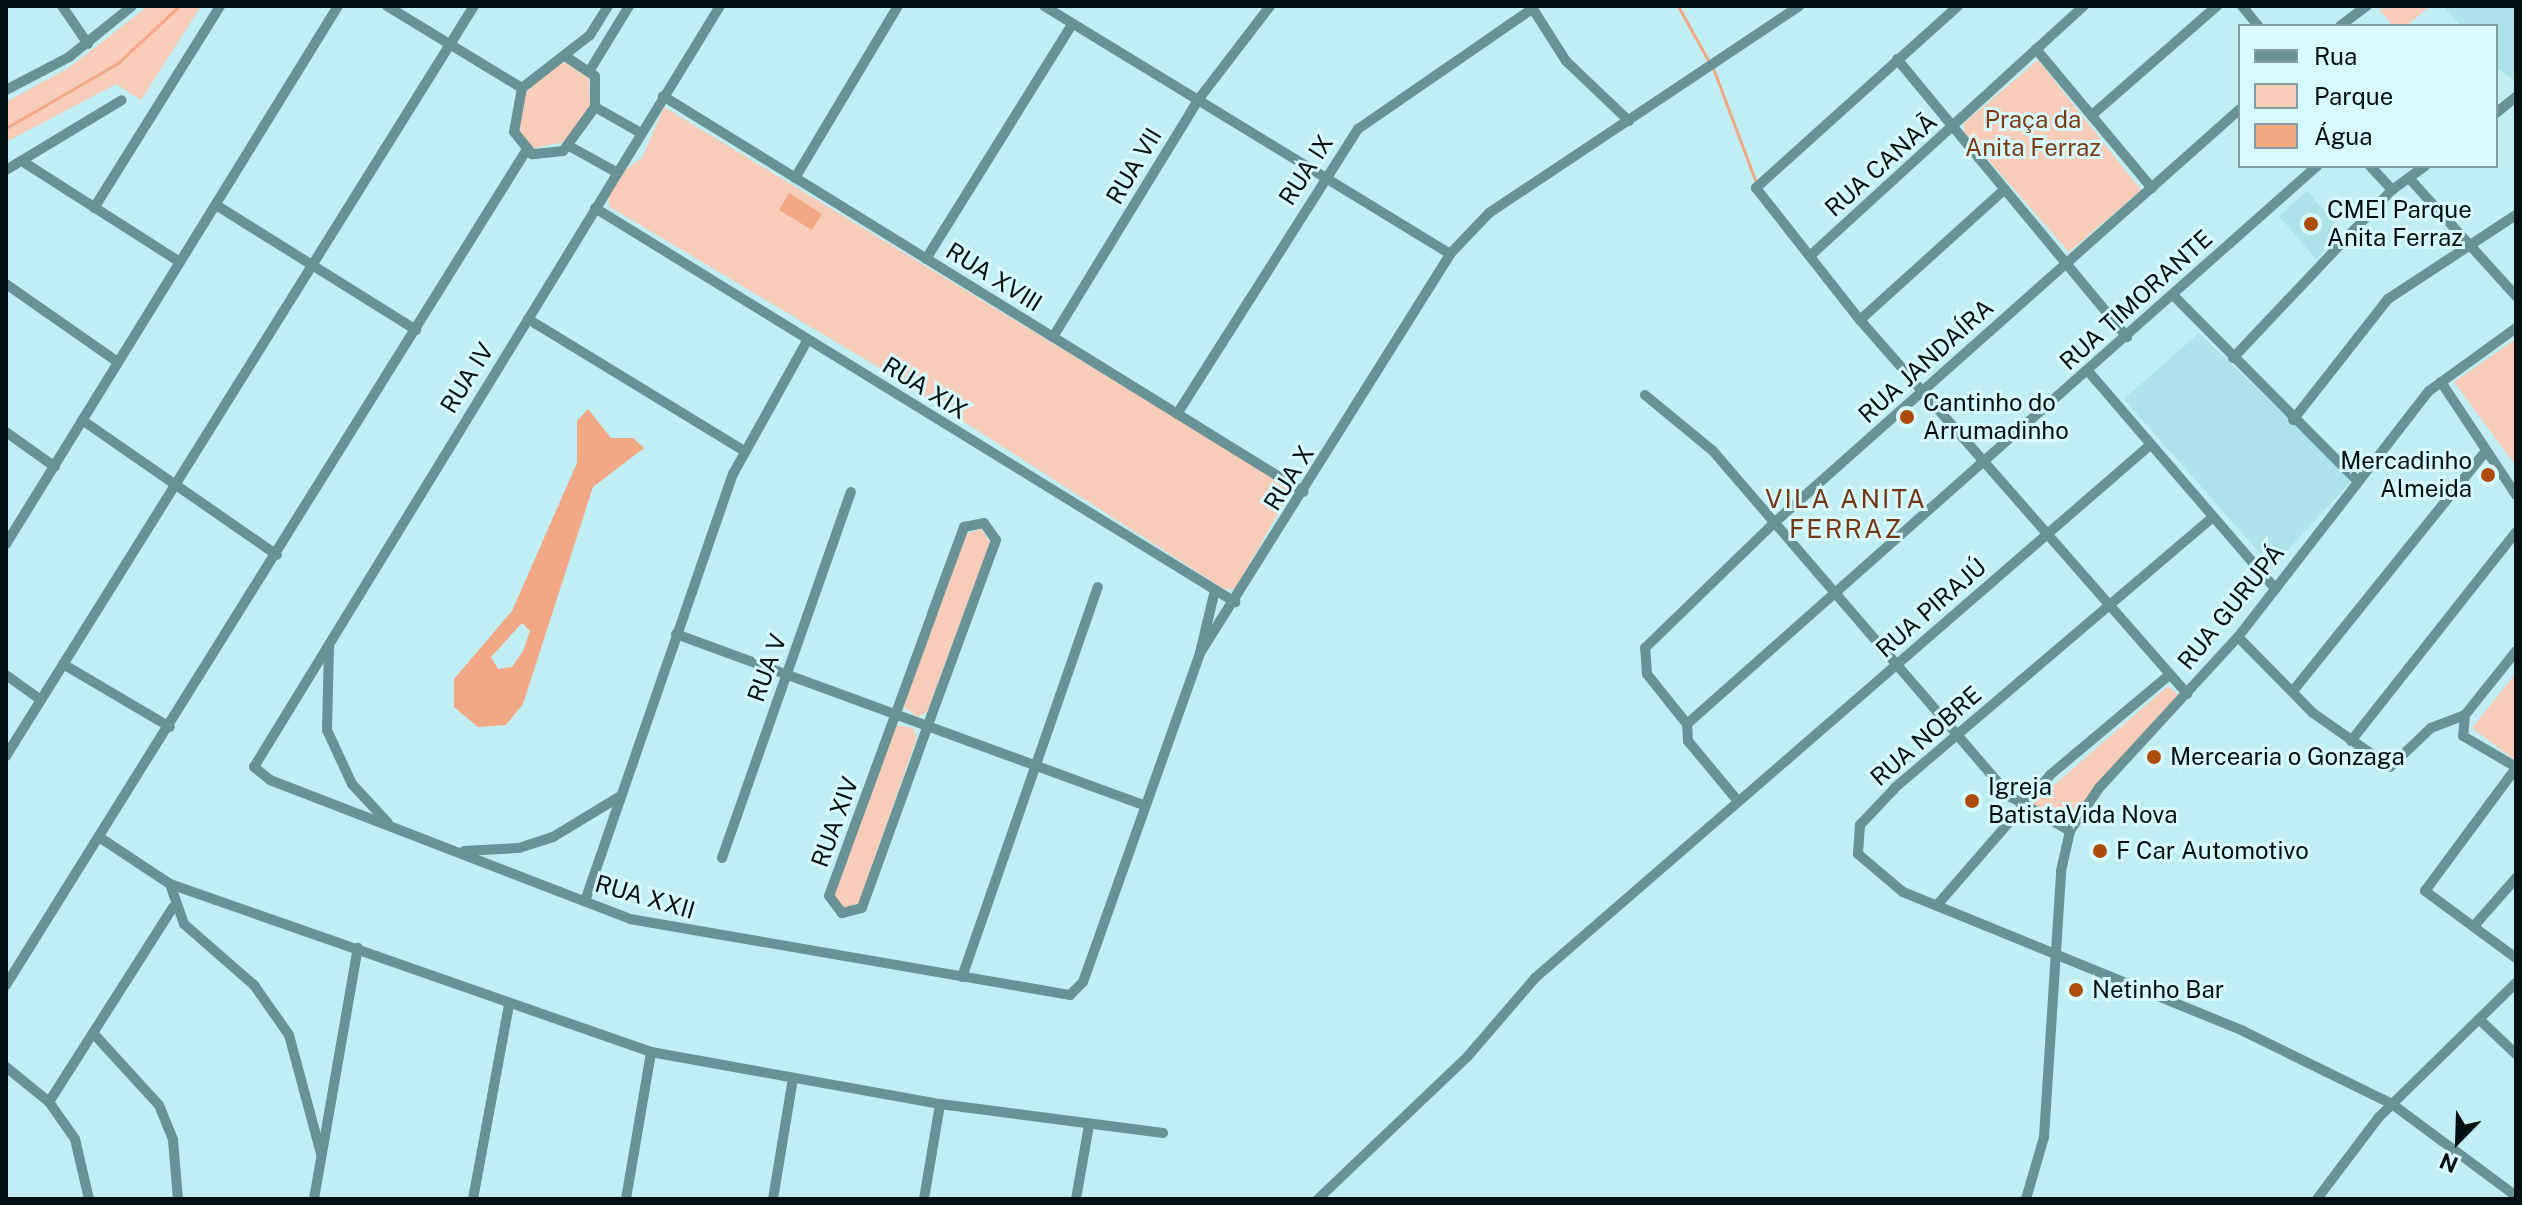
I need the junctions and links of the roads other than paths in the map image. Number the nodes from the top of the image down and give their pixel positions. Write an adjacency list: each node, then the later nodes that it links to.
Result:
1 (62, 6): 25 (street)
2 (132, 6): 25 (street)
3 (220, 6): 59 (street)
4 (338, 6): 58 (street)
5 (387, 6): 26 (street)
6 (474, 6): 26 (street)
7 (608, 6): 28 (street)
8 (629, 6): 30 (street)
9 (720, 6): 33 (street, RUA IV)
10 (898, 6): 52 (street)
11 (1044, 6): 22 (street)
12 (1270, 6): 21 (street)
13 (1276, 6): 21 (street)
14 (1799, 6): 41 (street, RUA X)
15 (1958, 6): 29 (street)
16 (2084, 6): 27 (street, RUA CANAÃ)
17 (2217, 6): 40 (street)
18 (2242, 6): 23 (street)
19 (2367, 6): 24 (street)
20 (1532, 8): 41 (street); 54 (street, RUA IX)
21 (1257, 21): 36 (street, RUA VII)
22 (1072, 24): 36 (street); 65 (street)
23 (2256, 24)
24 (2343, 24)
25 (88, 44): 32 (street)
26 (451, 45): 31 (street); 68 (street)
27 (2036, 49): 40 (street); 42 (street, RUA CANAÃ)
28 (565, 56): 30 (street); 31 (street)
29 (1897, 59): 42 (street); 64 (street)
30 (590, 70): 37 (street)
31 (522, 88): 45 (street)
32 (6, 90)
33 (663, 96): 43 (street, RUA IV); 52 (street, RUA XVIII)
34 (2516, 97): 39 (street)
35 (122, 100): 46 (street)
36 (1198, 100): 54 (street); 76 (street, RUA VII)
37 (595, 107): 43 (street); 44 (street)
38 (2238, 111): 55 (street, RUA JANDAÍRA)
39 (2498, 111)
40 (2092, 115): 55 (street)
41 (1629, 121): 63 (street, RUA X)
42 (1953, 128): 56 (street); 64 (street, RUA CANAÃ)
43 (641, 133): 51 (street, RUA IV)
44 (569, 146): 45 (street); 51 (street)
45 (526, 151): 75 (street)
46 (25, 163): 50 (street); 59 (street)
47 (2315, 168): 70 (street, RUA TIMORANTE)
48 (2372, 168): 57 (street)
49 (2422, 168): 53 (street)
50 (6, 170)
51 (616, 172): 60 (street, RUA IV)
52 (795, 178): 65 (street, RUA XVIII)
53 (2409, 178): 57 (street); 62 (street)
54 (1323, 179): 63 (street); 85 (street, RUA IX)
55 (2152, 188): 67 (street, RUA JANDAÍRA)
56 (2005, 189): 67 (street); 73 (street)
57 (2392, 190): 79 (street)
58 (216, 205): 66 (street); 68 (street)
59 (94, 208): 66 (street)
60 (595, 208): 72 (street, RUA IV); 78 (street, RUA XIX)
61 (2516, 215): 62 (street)
62 (2470, 244): 71 (street); 87 (street)
63 (1450, 254): 97 (street, RUA X)
64 (1811, 255): 73 (street)
65 (926, 259): 76 (street, RUA XVIII)
66 (180, 262): 80 (street)
67 (2067, 262): 77 (street); 83 (street, RUA JANDAÍRA)
68 (312, 265): 75 (street); 95 (street)
69 (6, 284): 80 (street)
70 (2173, 295): 77 (street, RUA TIMORANTE); 79 (street)
71 (2516, 296)
72 (528, 319): 90 (street); 113 (street, RUA IV)
73 (1860, 320): 83 (street)
74 (2516, 328): 82 (street, RUA GURUPÁ)
75 (416, 330): 104 (street)
76 (1053, 337): 85 (street, RUA XVIII)
77 (2127, 337): 81 (street, RUA TIMORANTE)
78 (808, 339): 90 (street); 107 (street, RUA XIX)
79 (2233, 358): 87 (street)
80 (118, 362): 86 (street)
81 (2088, 371): 89 (street); 92 (street, RUA TIMORANTE)
82 (2441, 382): 91 (street); 94 (street, RUA GURUPÁ)
83 (1924, 389): 92 (street); 100 (street, RUA JANDAÍRA)
84 (1645, 395): 100 (street)
85 (1177, 414): 97 (street, RUA XVIII)
86 (82, 420): 93 (street); 95 (street)
87 (2293, 420): 94 (street)
88 (6, 432): 93 (street)
89 (2150, 445): 99 (street); 102 (street, RUA PIRAJÚ)
90 (743, 450): 111 (street)
91 (2486, 451): 98 (street); 121 (street)
92 (1984, 460): 102 (street); 108 (street, RUA TIMORANTE)
93 (55, 467): 103 (street)
94 (2357, 480): 106 (street, RUA GURUPÁ)
95 (175, 481): 104 (street); 116 (street)
96 (851, 492): 120 (street, RUA V)
97 (1304, 492): 109 (street, RUA X)
98 (2516, 495)
99 (2213, 517): 106 (street); 110 (street, RUA NOBRE)
100 (1774, 523): 108 (street); 126 (street, RUA JANDAÍRA)
101 (2516, 532): 130 (street)
102 (2046, 533): 110 (street); 117 (street, RUA PIRAJÚ)
103 (6, 544)
104 (277, 555): 127 (street)
105 (1098, 587): 132 (street)
106 (2274, 587): 112 (street, RUA GURUPÁ)
107 (1215, 590): 109 (street, RUA XIX); 115 (street)
108 (1833, 594): 117 (street); 126 (street, RUA TIMORANTE)
109 (1235, 602): 115 (street, RUA X)
110 (2108, 605): 119 (street); 129 (street, RUA NOBRE)
111 (676, 634): 120 (street); 135 (street)
112 (2238, 637): 121 (street); 122 (street, RUA GURUPÁ)
113 (330, 641): 134 (street, RUA IV); 139 (street)
114 (2516, 651): 124 (street)
115 (1200, 653): 137 (street, RUA X)
116 (63, 664): 123 (street); 127 (street)
117 (1895, 665): 129 (street); 136 (street, RUA PIRAJÚ)
118 (6, 675): 123 (street)
119 (2169, 675): 122 (street); 138 (street)
120 (785, 676): 125 (street); 143 (street, RUA V)
121 (2293, 691): 130 (street)
122 (2187, 694): 140 (street, RUA GURUPÁ)
123 (41, 700): 131 (street)
124 (2465, 715): 130 (street); 133 (street)
125 (895, 716): 128 (street); 128 (street, RUA XIV); 128 (street, RUA XIV)
126 (1691, 720): 136 (street)
127 (170, 727): 141 (street)
128 (927, 728): 132 (street)
129 (1957, 737): 138 (street); 147 (street, RUA NOBRE)
130 (2351, 741)
131 (6, 756)
132 (1035, 766): 137 (street); 153 (street)
133 (2516, 768): 149 (street)
134 (257, 773): 139 (street, RUA XXII)
135 (620, 796): 142 (street); 146 (street)
136 (1737, 800): 180 (street, RUA PIRAJÚ)
137 (1144, 805): 156 (street, RUA X)
138 (2019, 806): 140 (street); 147 (street)
139 (393, 827): 142 (street, RUA XXII)
140 (2070, 831): 151 (street, RUA GURUPÁ)
141 (102, 839): 145 (street); 155 (street)
142 (454, 850): 146 (street, RUA XXII)
143 (722, 858)
144 (2516, 878): 149 (street)
145 (170, 884): 148 (street); 150 (street)
146 (585, 901): 153 (street, RUA XXII)
147 (1938, 904): 151 (street, RUA NOBRE)
148 (173, 907): 159 (street); 169 (street)
149 (2474, 926): 152 (street)
150 (358, 948): 157 (street); 169 (street)
151 (2054, 952): 166 (street, RUA NOBRE); 181 (street, RUA GURUPÁ)
152 (2516, 958)
153 (962, 977): 156 (street, RUA XXII)
154 (2516, 983): 158 (street)
155 (7, 986)
156 (1040, 991)
157 (509, 1004): 160 (street); 175 (street)
158 (2479, 1019): 161 (street); 166 (street)
159 (93, 1033): 164 (street); 173 (street)
160 (651, 1052): 163 (street); 176 (street)
161 (2516, 1054)
162 (6, 1067): 164 (street)
163 (793, 1078): 165 (street); 177 (street)
164 (49, 1102): 172 (street)
165 (940, 1104): 167 (street); 178 (street)
166 (2392, 1104): 170 (street); 171 (street, RUA NOBRE)
167 (1089, 1125): 168 (street); 179 (street)
168 (1163, 1133)
169 (321, 1154): 174 (street)
170 (2320, 1195): 182 (street)
171 (2516, 1196)
172 (89, 1199)
173 (178, 1199)
174 (314, 1199)
175 (473, 1199)
176 (626, 1199)
177 (773, 1199)
178 (924, 1199)
179 (1076, 1199)
180 (1318, 1199)
181 (2026, 1199)
182 (2332, 1199)

